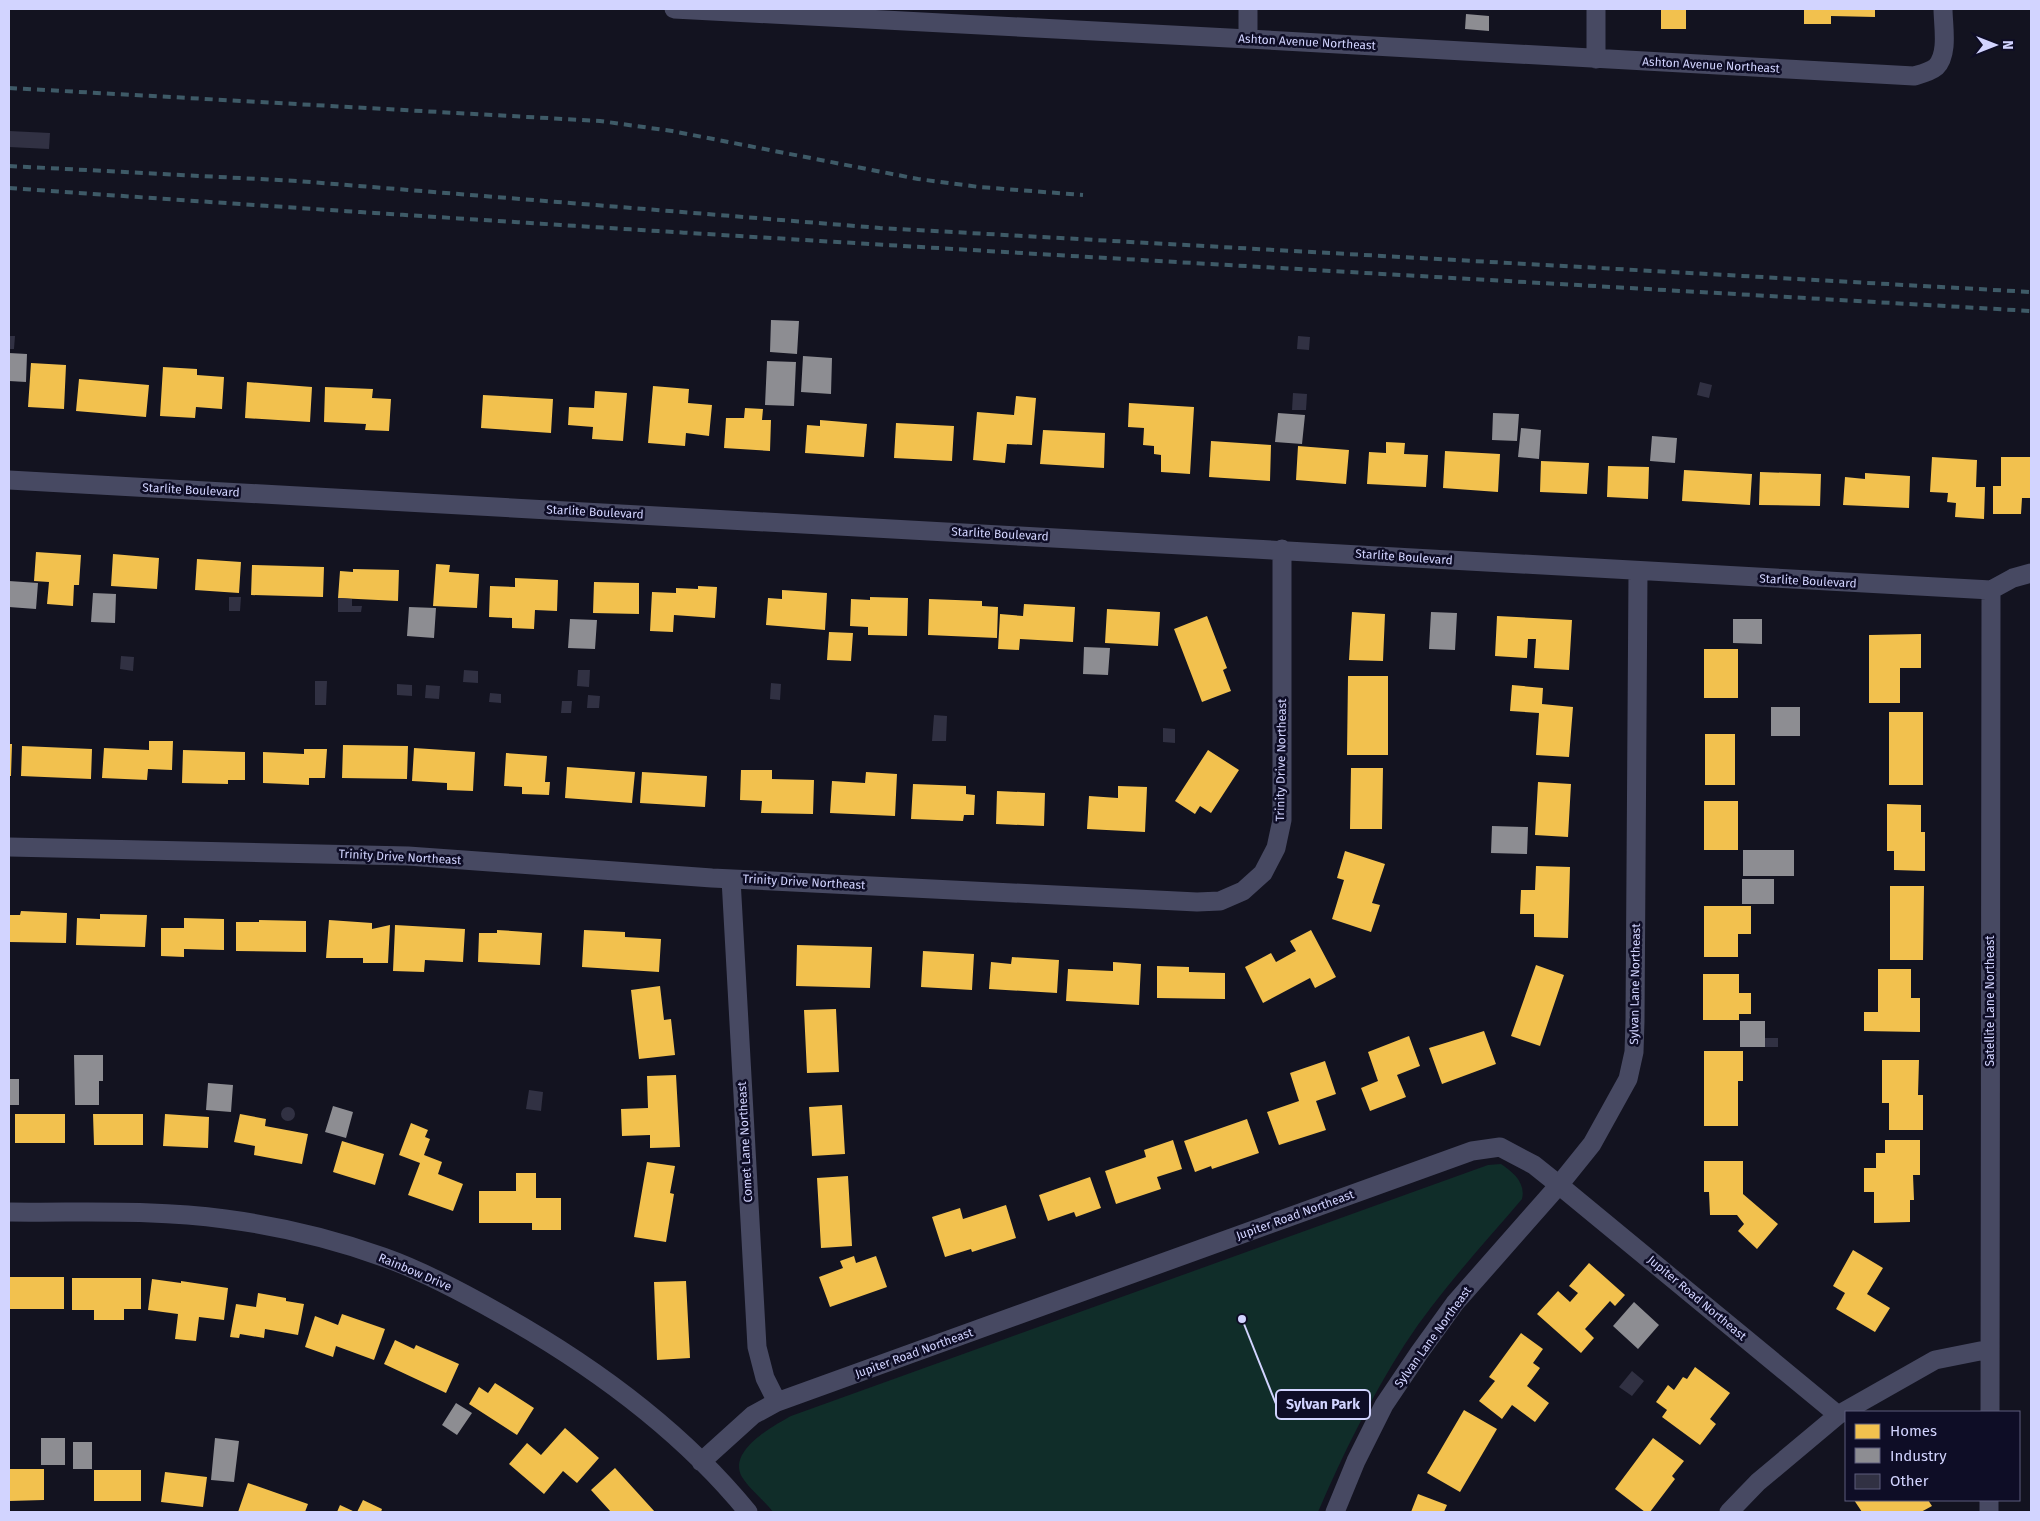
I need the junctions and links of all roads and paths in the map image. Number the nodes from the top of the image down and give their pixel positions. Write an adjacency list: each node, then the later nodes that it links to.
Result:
1 (674, 9): 5 (street, Ashton Avenue Northeast)
2 (1248, 9): 6 (street)
3 (1596, 9): 7 (street)
4 (1944, 9): 7 (street, Ashton Avenue Northeast)
5 (903, 15): 6 (street, Ashton Avenue Northeast)
6 (1248, 38): 7 (street, Ashton Avenue Northeast)
7 (1596, 59)
8 (9, 480): 9 (street, Starlite Boulevard)
9 (1282, 549): 10 (street, Starlite Boulevard); 14 (street, Trinity Drive Northeast)
10 (1638, 572): 12 (street, Starlite Boulevard); 15 (street, Sylvan Lane Northeast)
11 (2031, 573): 12 (street)
12 (1990, 590): 17 (street, Satellite Lane Northeast)
13 (9, 847): 14 (street, Trinity Drive Northeast)
14 (730, 879): 18 (street, Comet Lane Northeast)
15 (1559, 1185): 18 (street, Jupiter Road Northeast); 22 (street, Jupiter Road Northeast); 25 (street, Sylvan Lane Northeast)
16 (9, 1212): 23 (street, Rainbow Drive)
17 (1990, 1348): 19 (street); 21 (street, Satellite Lane Northeast)
18 (777, 1402): 23 (street, Jupiter Road Northeast)
19 (1845, 1411)
20 (1845, 1411): 22 (street)
21 (1990, 1411)
22 (1838, 1415): 26 (street)
23 (701, 1462): 24 (street, Rainbow Drive)
24 (748, 1512)
25 (1335, 1512)
26 (1729, 1512)

